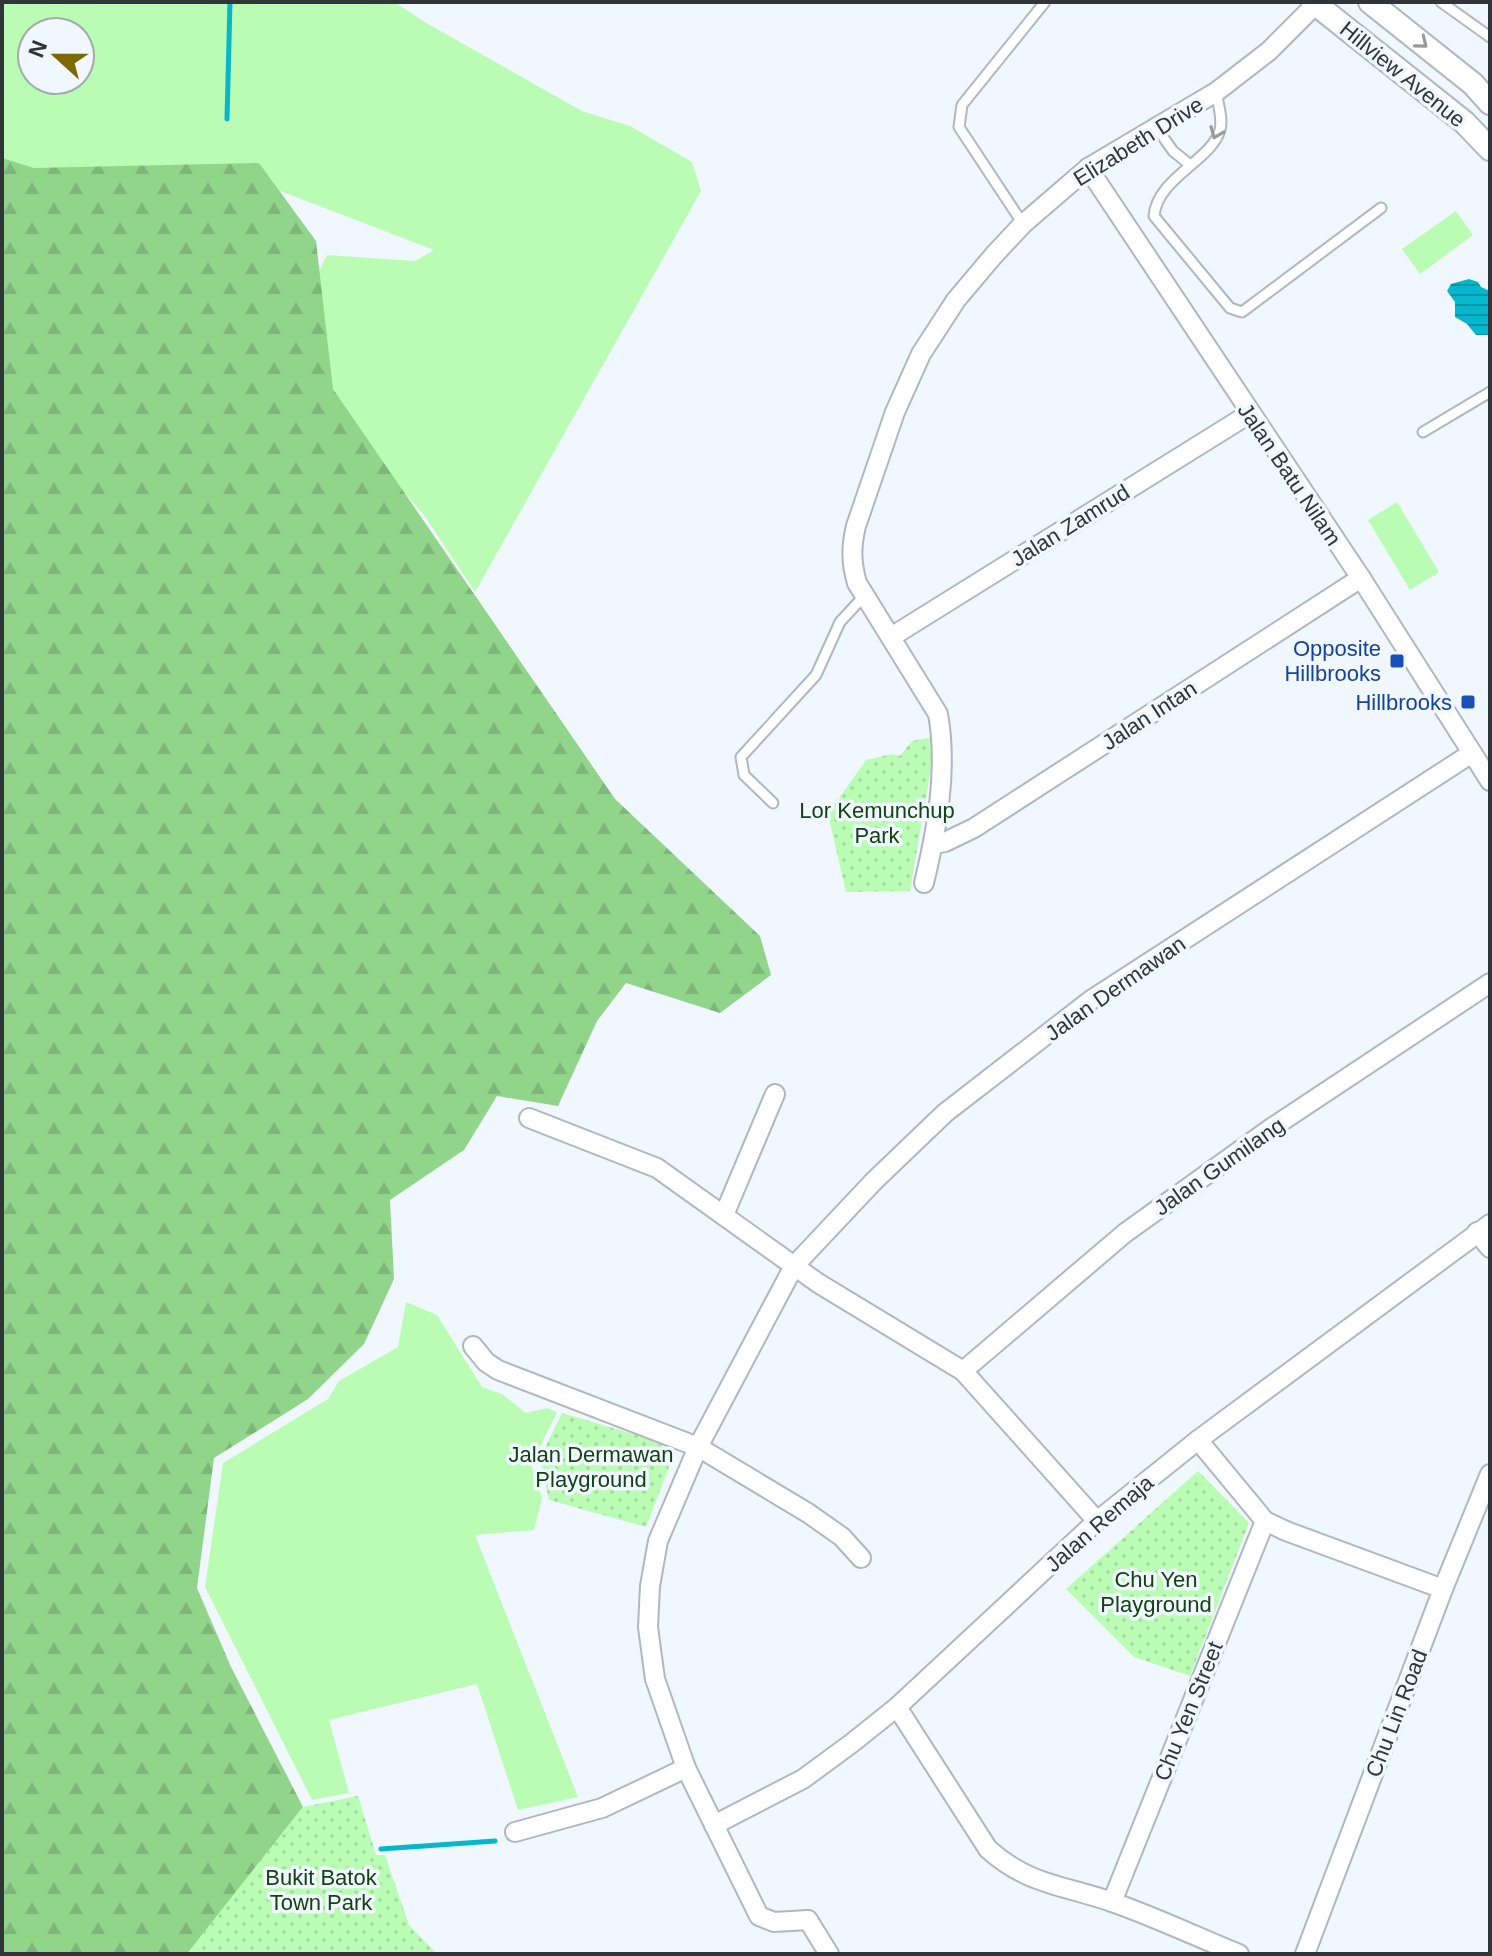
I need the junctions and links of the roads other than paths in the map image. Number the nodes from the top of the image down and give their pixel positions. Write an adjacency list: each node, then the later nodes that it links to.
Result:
1 (1045, 2): 13 (lane)
2 (1370, 2): 7 (street, Hillview Avenue, one-way to 7)
3 (1441, 2): 5 (lane)
4 (1316, 3): 6 (street, Elizabeth Drive); 9 (street, Hillview Avenue)
5 (1490, 37)
6 (1216, 92): 8 (street, Elizabeth Drive); 10 (lane, one-way to 10)
7 (1490, 103)
8 (1156, 127): 10 (lane); 11 (street, Elizabeth Drive)
9 (1490, 149)
10 (1189, 164): 12 (lane)
11 (1088, 168): 13 (street, Elizabeth Drive); 15 (street, Jalan Batu Nilam)
12 (1381, 208)
13 (1023, 224): 18 (street, Elizabeth Drive)
14 (1490, 392): 16 (lane)
15 (1249, 414): 17 (street, Jalan Batu Nilam); 19 (street, Jalan Zamrud)
16 (1423, 432)
17 (1361, 578): 20 (street, Jalan Batu Nilam); 23 (street, Jalan Intan)
18 (865, 595): 19 (street, Elizabeth Drive); 22 (lane)
19 (891, 637): 23 (street, Elizabeth Drive)
20 (1472, 753): 21 (street, Jalan Batu Nilam); 31 (street, Jalan Dermawan)
21 (1490, 781)
22 (773, 803)
23 (933, 844): 24 (street, Elizabeth Drive)
24 (924, 883)
25 (1490, 983): 33 (street, Jalan Gumilang)
26 (775, 1094): 28 (street)
27 (529, 1118): 28 (street)
28 (724, 1215): 31 (street)
29 (1484, 1228): 30 (street); 34 (street, Jalan Remaja)
30 (1490, 1248)
31 (794, 1266): 33 (street); 35 (street, Jalan Dermawan)
32 (473, 1346): 35 (street)
33 (963, 1371): 37 (street)
34 (1198, 1440): 37 (street, Jalan Remaja); 38 (street)
35 (698, 1447): 39 (street); 42 (street, Jalan Dermawan)
36 (1490, 1474): 40 (street, Chu Lin Road)
37 (1097, 1521): 41 (street, Jalan Remaja)
38 (1265, 1521): 40 (street); 45 (street, Chu Yen Street)
39 (861, 1558)
40 (1443, 1589): 48 (street, Chu Lin Road)
41 (897, 1707): 43 (street, Jalan Remaja); 45 (street)
42 (686, 1768): 43 (street, Jalan Dermawan); 44 (street)
43 (714, 1825): 46 (street, Jalan Dermawan)
44 (515, 1832)
45 (1112, 1902): 47 (street)
46 (829, 1954)
47 (1239, 1954)
48 (1305, 1954)

